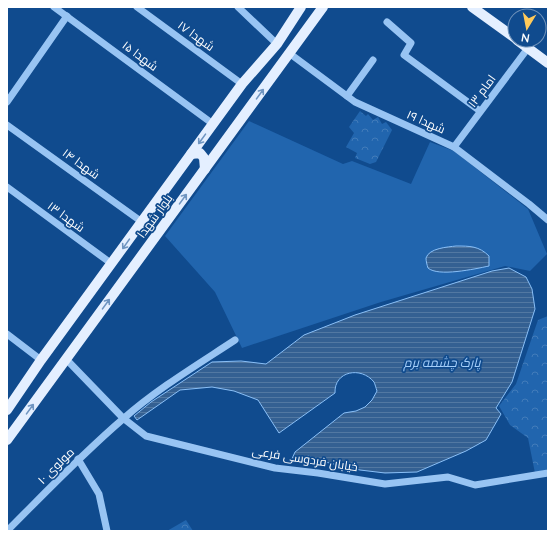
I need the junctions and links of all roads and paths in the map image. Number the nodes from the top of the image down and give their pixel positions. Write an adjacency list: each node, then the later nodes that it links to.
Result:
1 (54, 7): 7 (street, شهدا ۱۵)
2 (137, 7): 15 (street, شهدا ۱۷)
3 (238, 7): 10 (street)
4 (301, 7): 10 (main road, بلوار شهدا)
5 (323, 7): 12 (main road, بلوار شهدا)
6 (472, 7): 9 (main road)
7 (67, 16): 17 (street); 19 (street, شهدا ۱۵)
8 (387, 22): 18 (street)
9 (507, 32)
10 (276, 44): 15 (main road, بلوار شهدا)
11 (528, 48): 14 (main road); 18 (street, امام ۱۳)
12 (289, 53): 16 (street, شهدا ۱۹); 23 (main road, بلوار شهدا, one-way to 12)
13 (373, 60): 16 (street)
14 (548, 63)
15 (242, 84): 19 (main road, بلوار شهدا)
16 (347, 96): 21 (street, شهدا ۱۹)
17 (8, 98)
18 (480, 111): 21 (street, امام ۱۳)
19 (213, 124): 22 (main road, بلوار شهدا, one-way to 22)
20 (7, 125): 26 (street, شهدا ۱۴)
21 (454, 147): 25 (street, شهدا ۱۹)
22 (191, 154): 23 (main road); 26 (main road, بلوار شهدا)
23 (205, 169): 30 (main road, بلوار شهدا, one-way to 23)
24 (7, 187): 27 (street, شهدا ۱۳)
25 (548, 220)
26 (142, 222): 27 (main road, بلوار شهدا, one-way to 27)
27 (112, 264): 31 (main road, بلوار شهدا)
28 (7, 334): 31 (street)
29 (235, 340): 33 (street, مولوی ۱۰)
30 (66, 359): 33 (street, خیابان فردوسی فرعی); 34 (main road, بلوار شهدا, one-way to 30)
31 (41, 360): 32 (main road, بلوار شهدا)
32 (7, 410)
33 (123, 418): 35 (street, مولوی ۱۰); 36 (street, خیابان فردوسی فرعی)
34 (7, 440)
35 (78, 459): 37 (street, مولوی ۱۰); 38 (street)
36 (548, 473)
37 (7, 531)
38 (107, 531)

